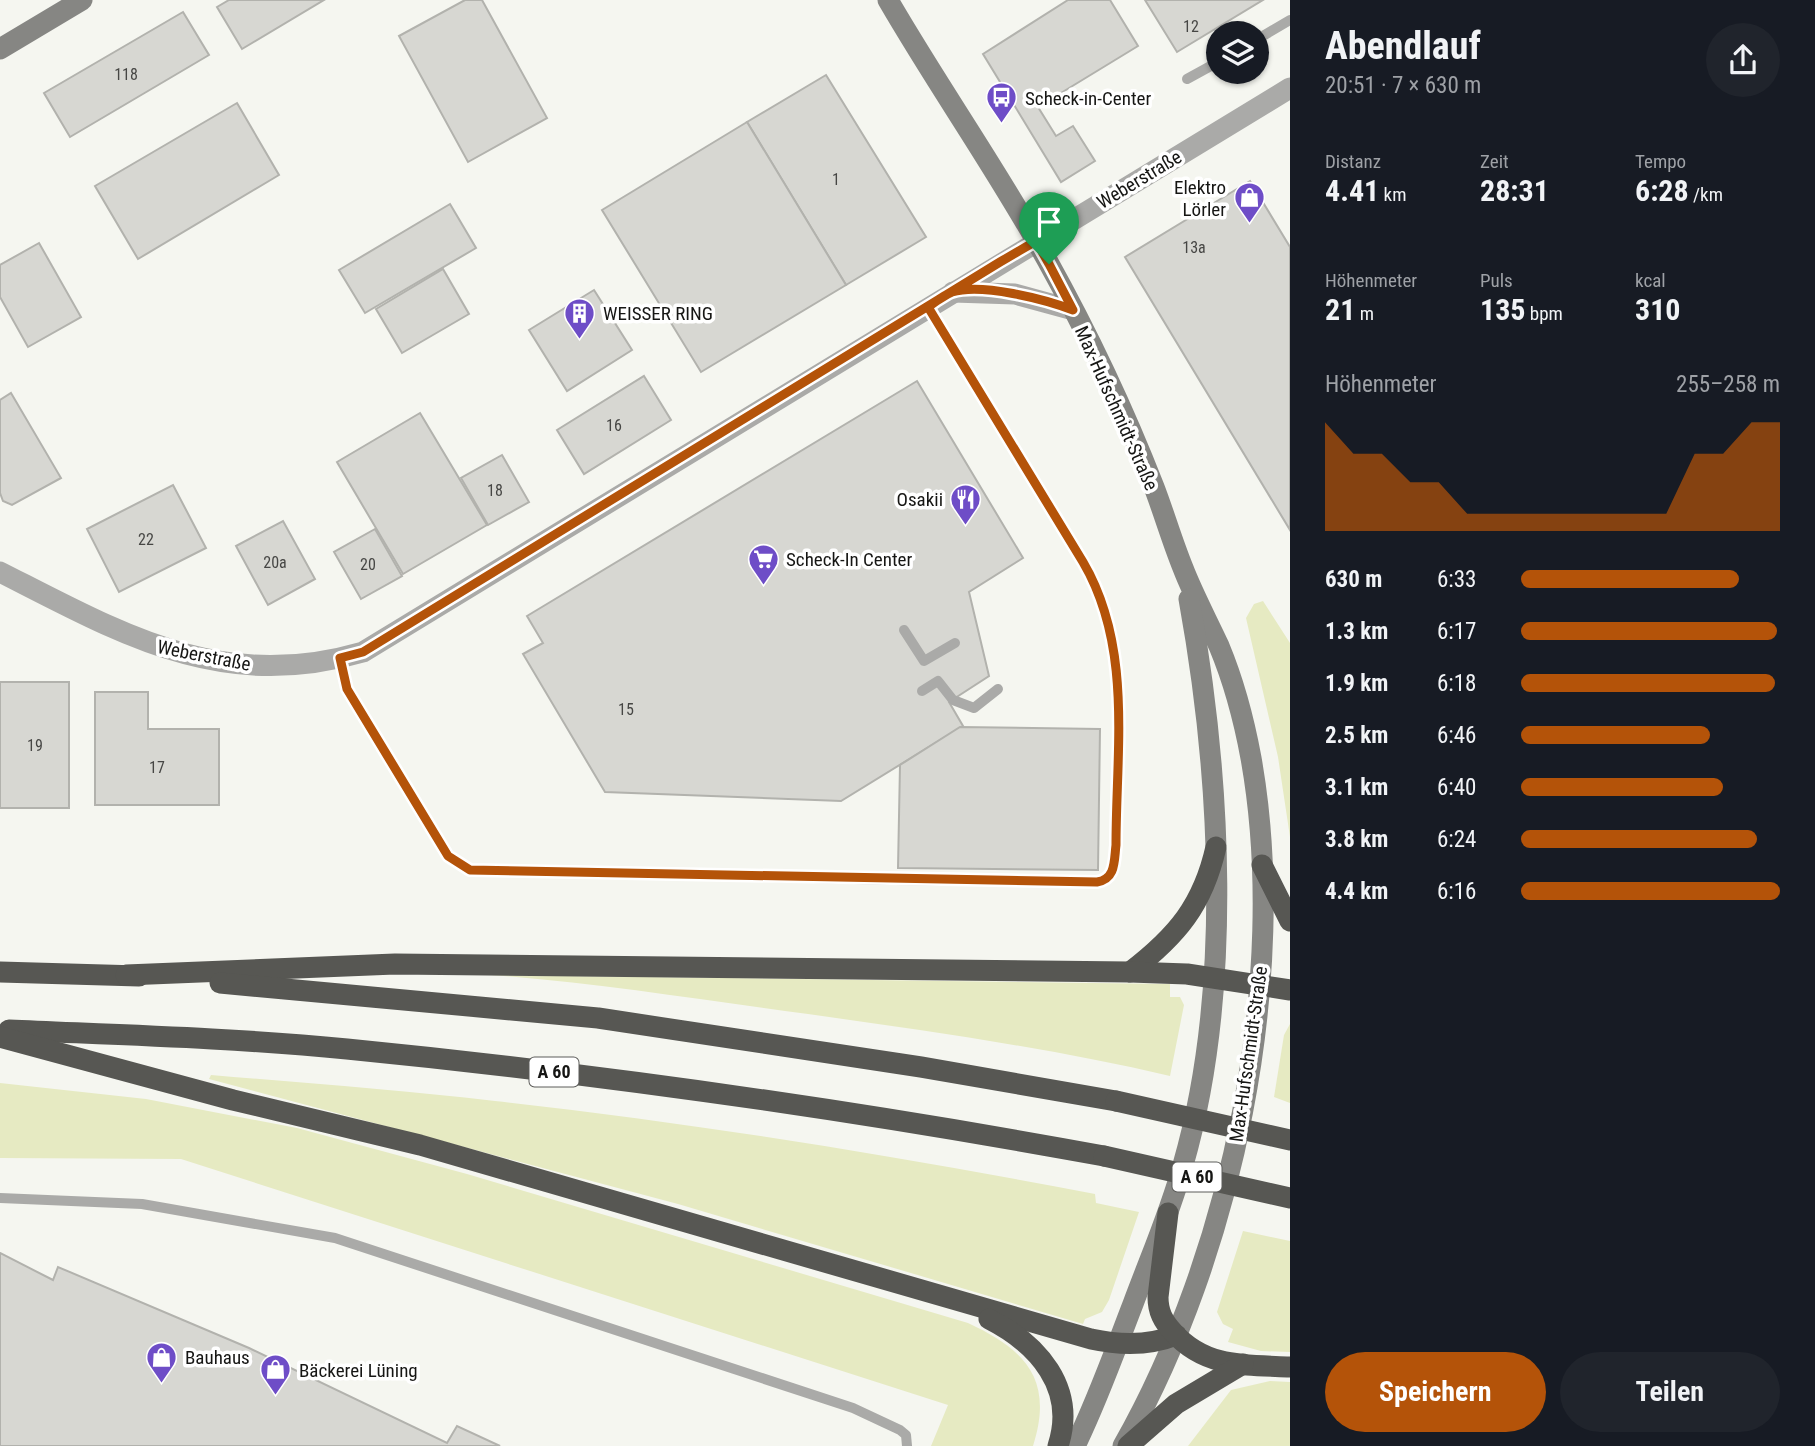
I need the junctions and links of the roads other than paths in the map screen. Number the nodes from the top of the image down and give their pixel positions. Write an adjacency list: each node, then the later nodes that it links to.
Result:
1 (82, 0): 5 (street)
2 (888, 0): 9 (street, Max-Hufschmidt-Straße)
3 (1290, 20): 4 (lane)
4 (1269, 32)
5 (0, 50)
6 (1206, 69): 7 (lane)
7 (1188, 79)
8 (1290, 88): 9 (street, Weberstraße)
9 (1036, 241): 10 (street, Weberstraße); 12 (street, Max-Hufschmidt-Straße)
10 (953, 292): 11 (street, Weberstraße); 12 (street)
11 (928, 307): 17 (street, Weberstraße); 17 (lane)
12 (1073, 310): 13 (street, Max-Hufschmidt-Straße)
13 (1183, 569): 20 (street, Max-Hufschmidt-Straße); 21 (street, Max-Hufschmidt-Straße)
14 (0, 572): 17 (street, Weberstraße)
15 (904, 631): 16 (lane)
16 (955, 643)
17 (340, 658)
18 (998, 689): 19 (lane)
19 (922, 691)
20 (1216, 847): 24 (highway); 26 (street, Max-Hufschmidt-Straße)
21 (1262, 865): 22 (highway); 27 (street, Max-Hufschmidt-Straße)
22 (1290, 921)
23 (0, 972): 25 (highway)
24 (1130, 972): 25 (highway); 26 (highway)
25 (126, 975): 31 (highway, bridge)
26 (1213, 977): 27 (highway); 34 (street, Max-Hufschmidt-Straße)
27 (1260, 984): 28 (highway); 36 (street, Max-Hufschmidt-Straße)
28 (1290, 990)
29 (0, 1029): 33 (highway, A 60, bridge)
30 (0, 1037): 35 (highway)
31 (1290, 1140)
32 (0, 1198): 40 (lane)
33 (1290, 1198)
34 (1168, 1213): 36 (highway); 37 (street, Max-Hufschmidt-Straße)
35 (956, 1302): 37 (highway); 41 (highway)
36 (1176, 1335): 37 (highway); 38 (highway); 43 (street, Max-Hufschmidt-Straße)
37 (1119, 1343): 42 (street, Max-Hufschmidt-Straße)
38 (1242, 1364): 39 (highway); 43 (highway)
39 (1290, 1367)
40 (907, 1446)
41 (1058, 1446)
42 (1075, 1446)
43 (1126, 1446)

